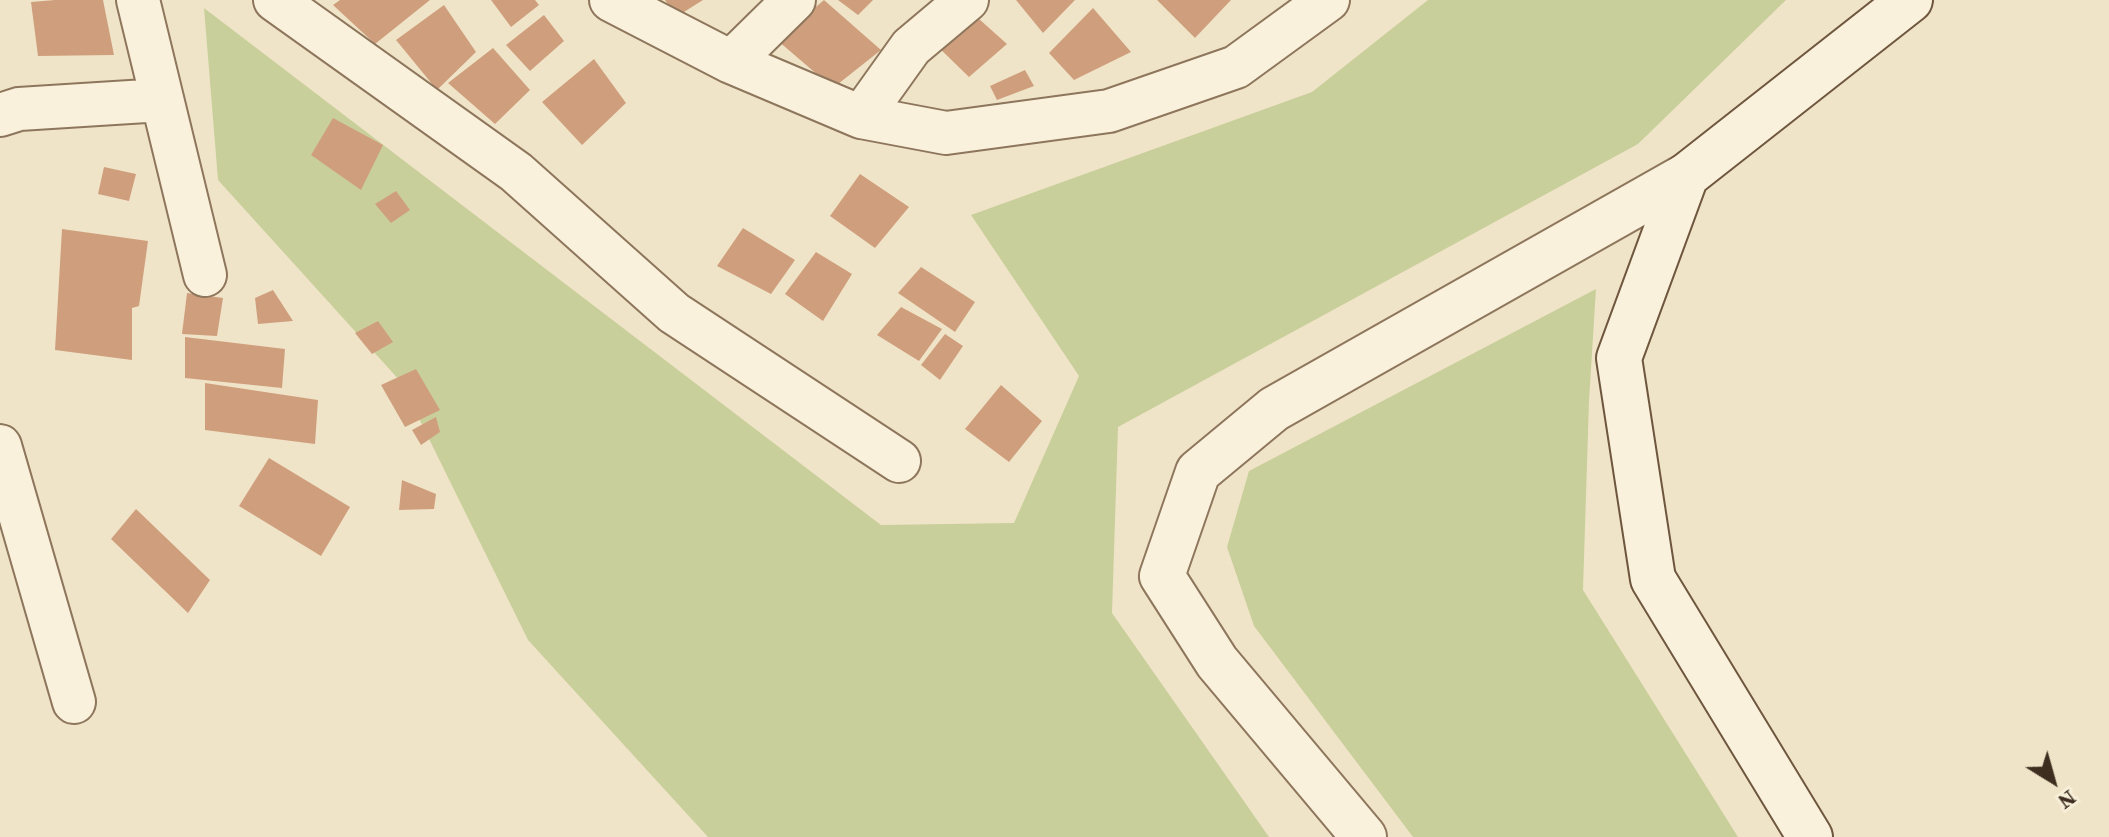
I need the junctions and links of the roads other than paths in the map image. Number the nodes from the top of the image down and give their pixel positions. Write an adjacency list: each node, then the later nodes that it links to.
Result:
1 (138, 0): 9 (street)
2 (275, 0): 15 (street)
3 (611, 0): 8 (street)
4 (794, 0): 8 (street)
5 (967, 0): 11 (street)
6 (1328, 0): 11 (street)
7 (1910, 0): 12 (main road)
8 (731, 62): 11 (street)
9 (162, 100): 10 (street); 13 (street)
10 (0, 115)
11 (861, 117)
12 (1686, 176): 17 (main road); 18 (main road)
13 (205, 275)
14 (0, 446): 16 (street)
15 (899, 461)
16 (74, 702)
17 (1364, 837)
18 (1810, 837)

